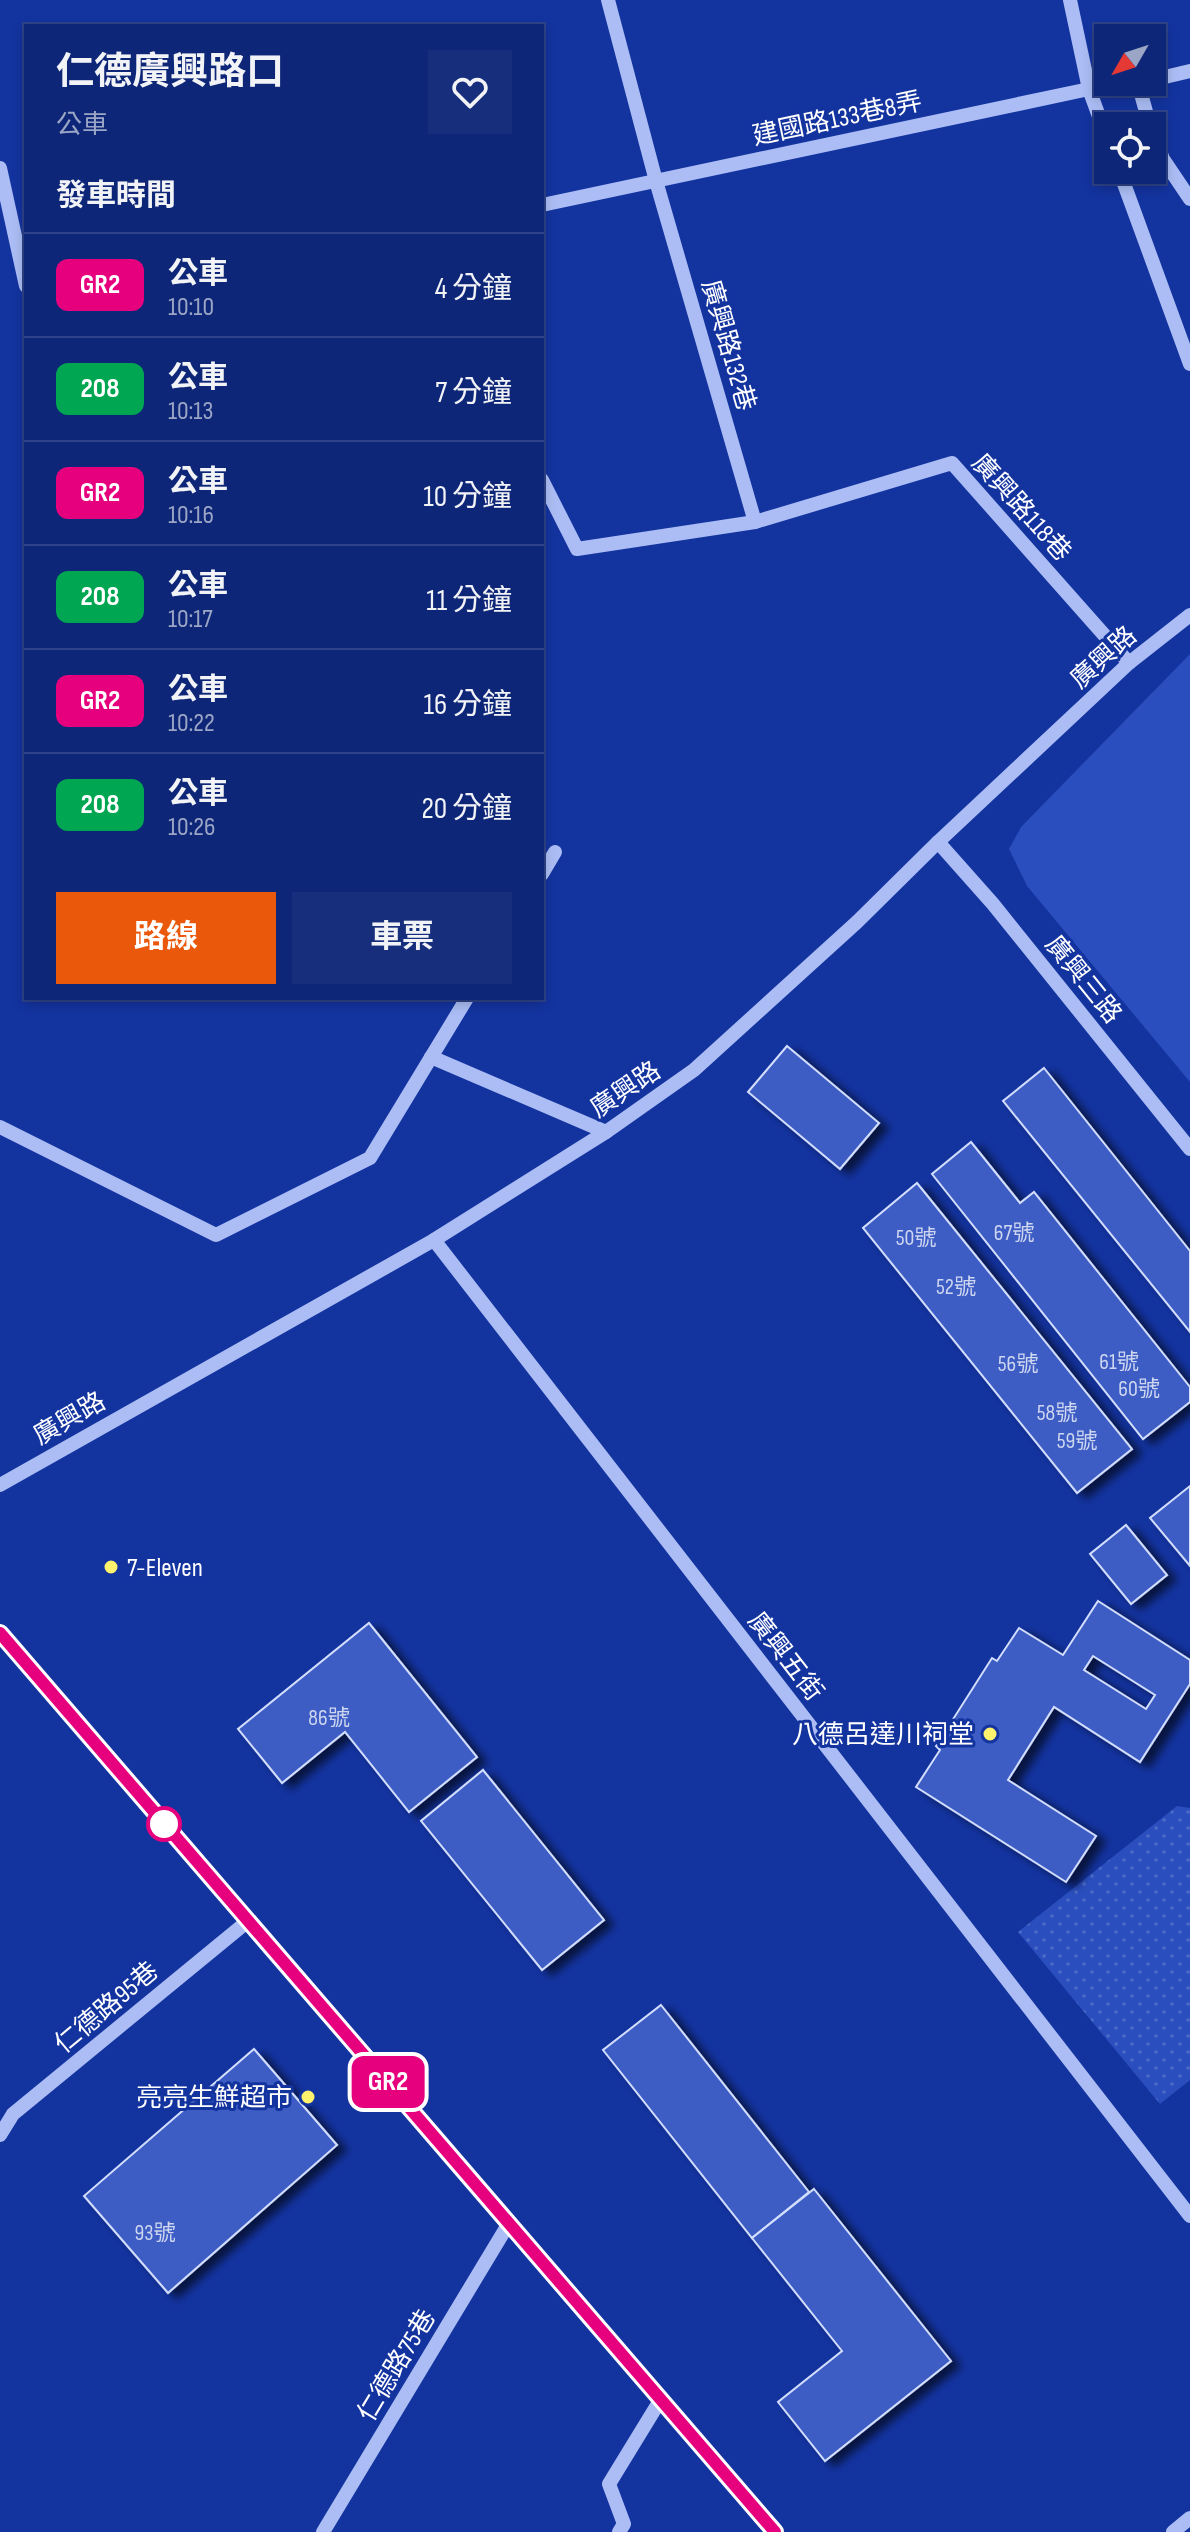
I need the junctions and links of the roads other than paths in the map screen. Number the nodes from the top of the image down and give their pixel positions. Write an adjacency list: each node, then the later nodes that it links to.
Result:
1 (608, 0): 10 (street, 廣興路132巷)
2 (1070, 0): 6 (street)
3 (1190, 71): 4 (street)
4 (1166, 77)
5 (1094, 88): 6 (street, 建國路133巷8弄)
6 (1089, 89): 7 (street); 10 (street, 建國路133巷8弄)
7 (1097, 112)
8 (1166, 163): 12 (street)
9 (0, 168): 14 (street)
10 (656, 181): 13 (street, 建國路133巷8弄); 17 (street, 廣興路132巷)
11 (1124, 184): 15 (street)
12 (1190, 199)
13 (544, 205)
14 (24, 277)
15 (1190, 364)
16 (544, 484): 17 (street)
17 (755, 522): 19 (street, 廣興路118巷)
18 (1190, 615): 19 (street, 廣興路)
19 (1129, 663): 20 (street, 廣興路)
20 (938, 842): 26 (street, 廣興路); 27 (street, 廣興三路)
21 (555, 852): 22 (street)
22 (544, 871)
23 (466, 1000): 24 (street)
24 (431, 1057): 25 (street); 26 (street)
25 (0, 1127)
26 (606, 1132): 28 (street, 廣興路)
27 (1190, 1149)
28 (434, 1240): 29 (street, 廣興路); 33 (street, 廣興五街)
29 (0, 1485)
30 (0, 1633): 31 (street)
31 (248, 1921): 32 (street, 仁德路95巷); 34 (street)
32 (0, 2135)
33 (1190, 2216)
34 (509, 2223): 35 (street); 37 (street, 仁德路75巷)
35 (661, 2399): 38 (street); 39 (street)
36 (1190, 2518): 40 (street)
37 (323, 2532)
38 (619, 2532)
39 (775, 2532)
40 (1173, 2532)

